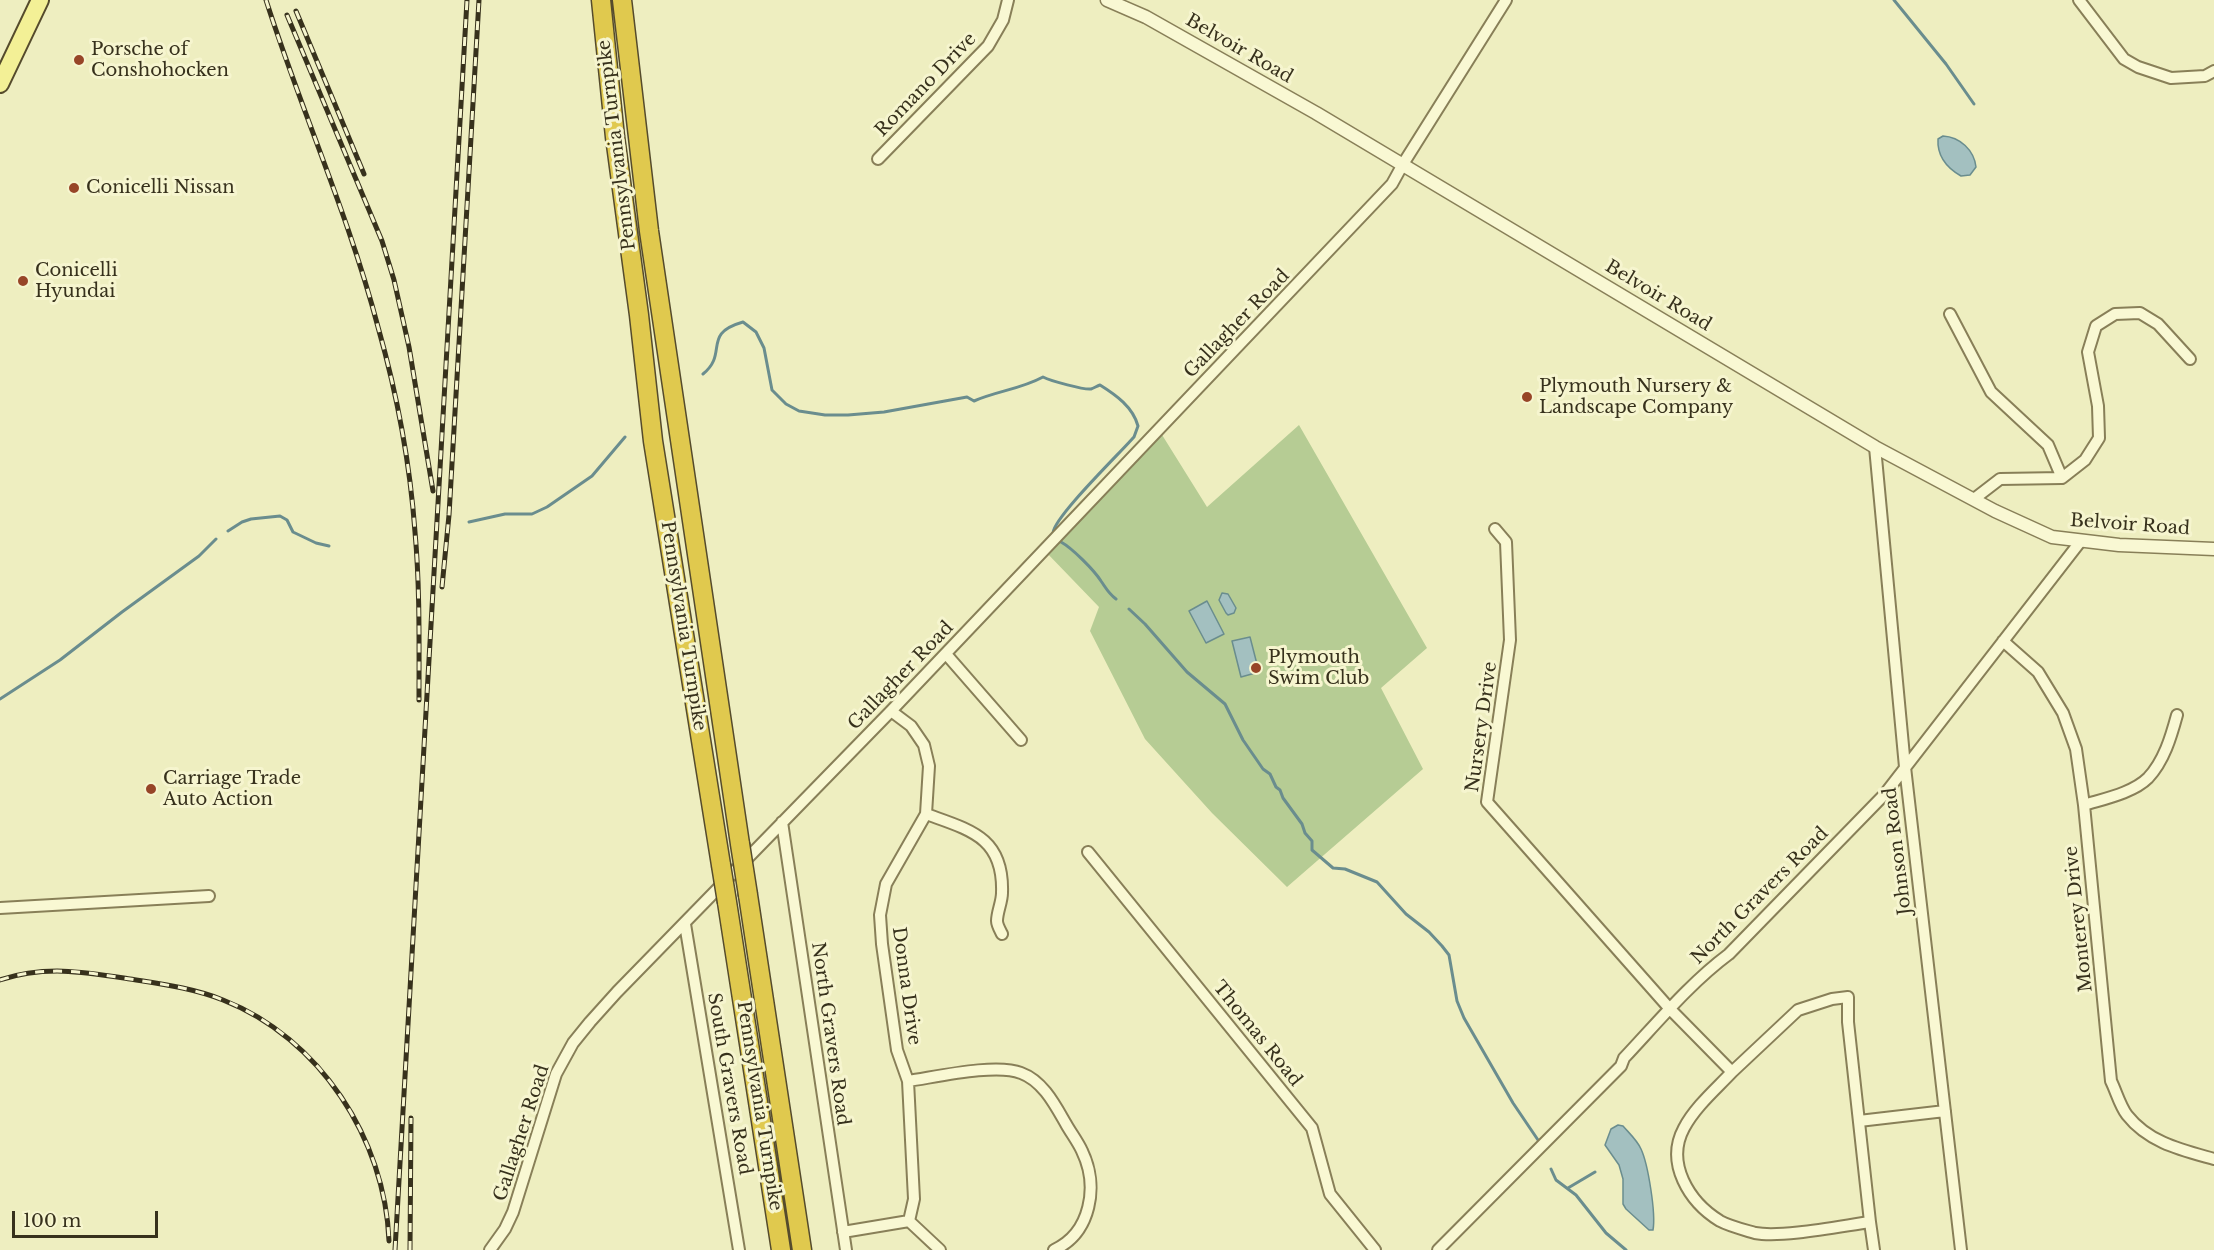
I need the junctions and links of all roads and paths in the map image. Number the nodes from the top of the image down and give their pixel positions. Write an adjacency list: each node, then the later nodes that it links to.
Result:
1 (40, 0): 10 (main road)
2 (601, 0): 46 (highway, Pennsylvania Turnpike, bridge)
3 (622, 0): 47 (highway, Pennsylvania Turnpike, bridge)
4 (1008, 0): 11 (street, Romano Drive)
5 (1107, 0): 8 (street, Belvoir Road)
6 (1506, 0): 12 (street, Gallagher Road)
7 (2079, 0): 9 (street)
8 (1128, 4): 12 (street, Belvoir Road)
9 (2214, 71)
10 (0, 84)
11 (878, 159)
12 (1403, 164): 15 (street, Belvoir Road); 22 (street, Gallagher Road)
13 (1950, 314): 16 (street)
14 (2190, 359): 16 (street)
15 (1875, 447): 17 (street, Belvoir Road); 26 (street, Johnson Road)
16 (2062, 478): 17 (street)
17 (1974, 499): 19 (street, Belvoir Road)
18 (1495, 529): 35 (street, Nursery Drive)
19 (2080, 542): 20 (street, Belvoir Road); 21 (street, North Gravers Road)
20 (2214, 549)
21 (2003, 641): 26 (street, North Gravers Road); 27 (street, Monterey Drive)
22 (945, 654): 23 (street, Gallagher Road); 25 (street)
23 (891, 711): 28 (street, Donna Drive); 29 (street, Gallagher Road)
24 (2177, 715): 27 (street)
25 (1021, 740)
26 (1905, 767): 35 (street, North Gravers Road); 38 (street, Johnson Road)
27 (2084, 805): 40 (street, Monterey Drive)
28 (926, 814): 34 (street); 37 (street, Donna Drive)
29 (782, 822): 33 (street, Gallagher Road); 43 (street, North Gravers Road)
30 (1088, 852): 51 (street, Thomas Road)
31 (209, 896): 32 (street)
32 (0, 908)
33 (685, 924): 44 (street, Gallagher Road); 45 (street, South Gravers Road)
34 (1002, 934)
35 (1670, 1009): 36 (street, Nursery Drive); 52 (street, North Gravers Road)
36 (1732, 1072): 39 (street); 42 (street)
37 (908, 1081): 41 (street, Donna Drive); 50 (street)
38 (1945, 1111): 39 (street); 54 (street, Johnson Road)
39 (1859, 1121): 42 (street)
40 (2214, 1159)
41 (909, 1221): 43 (street); 49 (street)
42 (1870, 1222): 53 (street)
43 (843, 1232): 48 (street, North Gravers Road)
44 (490, 1250)
45 (739, 1250)
46 (781, 1250)
47 (802, 1250)
48 (846, 1250)
49 (940, 1250)
50 (1054, 1250)
51 (1375, 1250)
52 (1438, 1250)
53 (1874, 1250)
54 (1961, 1250)

